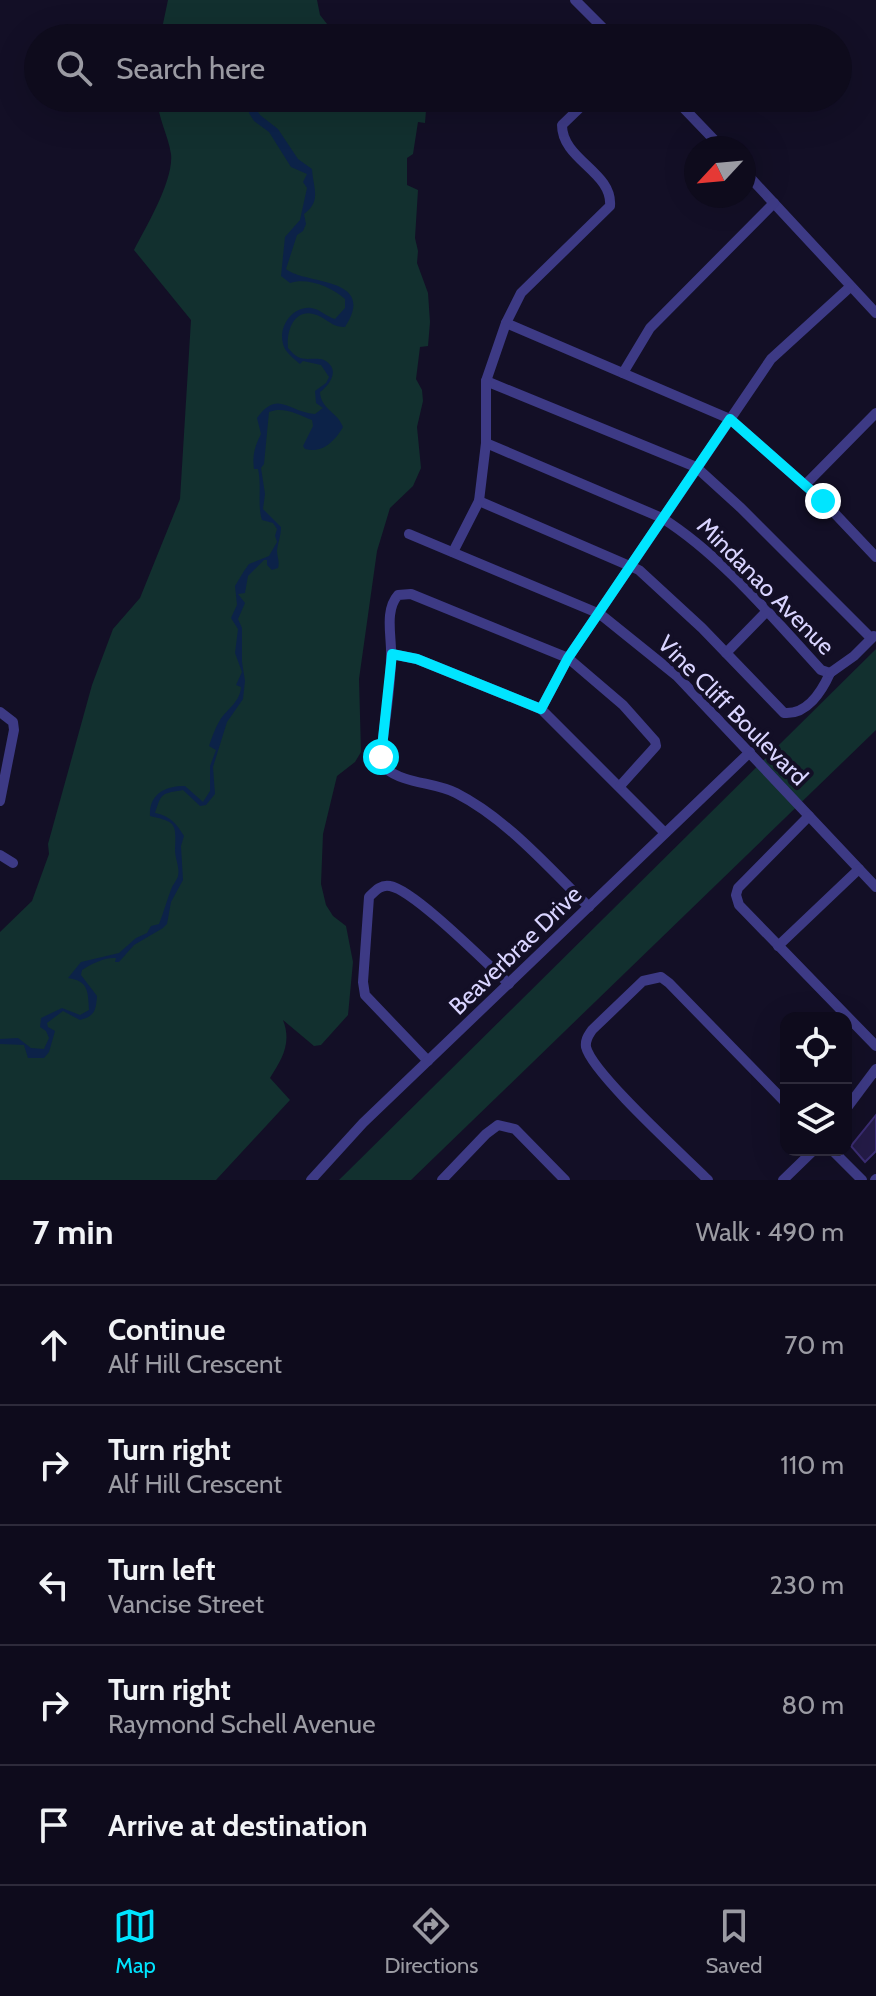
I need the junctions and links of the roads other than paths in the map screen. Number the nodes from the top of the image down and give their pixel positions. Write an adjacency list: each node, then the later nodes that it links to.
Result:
1 (575, 0): 2 (street)
2 (599, 24)
3 (575, 112): 10 (street)
4 (687, 112): 5 (street)
5 (710, 136)
6 (756, 184): 7 (street)
7 (774, 203): 8 (street); 11 (street)
8 (850, 287): 9 (street); 14 (street)
9 (876, 313)
10 (506, 323): 11 (street); 12 (street)
11 (623, 373): 14 (street)
12 (486, 381): 15 (street); 16 (street)
13 (876, 413): 17 (street)
14 (730, 419): 16 (street); 17 (street)
15 (486, 443): 18 (street); 19 (street, Mindanao Avenue)
16 (696, 467): 19 (street); 26 (street)
17 (805, 485): 22 (street)
18 (479, 501): 21 (street); 23 (street)
19 (662, 518): 23 (street); 24 (street, Mindanao Avenue)
20 (409, 534): 21 (street, Vine Cliff Boulevard)
21 (453, 552): 25 (street, Vine Cliff Boulevard)
22 (876, 557)
23 (630, 565): 25 (street); 27 (street)
24 (767, 611): 27 (street); 30 (street, Mindanao Avenue)
25 (600, 614): 29 (street); 33 (street, Vine Cliff Boulevard)
26 (874, 636): 30 (street, Mindanao Avenue)
27 (726, 653): 30 (street)
28 (392, 654): 29 (street); 31 (street); 42 (street)
29 (568, 658): 31 (street); 34 (street)
30 (830, 673)
31 (541, 709): 34 (street)
32 (0, 712): 35 (street)
33 (750, 752): 36 (street, Vine Cliff Boulevard); 37 (street, Beaverbrae Drive)
34 (620, 786): 37 (street)
35 (0, 801)
36 (809, 816): 40 (street, Vine Cliff Boulevard); 43 (street)
37 (665, 833): 42 (street, Beaverbrae Drive)
38 (0, 855): 39 (street)
39 (13, 863)
40 (859, 869): 41 (street, Vine Cliff Boulevard); 43 (street)
41 (876, 887)
42 (589, 907): 44 (street, Beaverbrae Drive)
43 (778, 946): 45 (street)
44 (509, 984): 46 (street, Beaverbrae Drive); 46 (street)
45 (876, 1046)
46 (428, 1061): 52 (street, Beaverbrae Drive)
47 (876, 1069): 49 (street)
48 (780, 1097): 55 (street)
49 (852, 1101)
50 (808, 1156): 56 (street)
51 (838, 1156): 57 (street)
52 (311, 1180)
53 (442, 1180): 54 (street)
54 (565, 1180)
55 (708, 1180)
56 (783, 1180)
57 (862, 1180)

